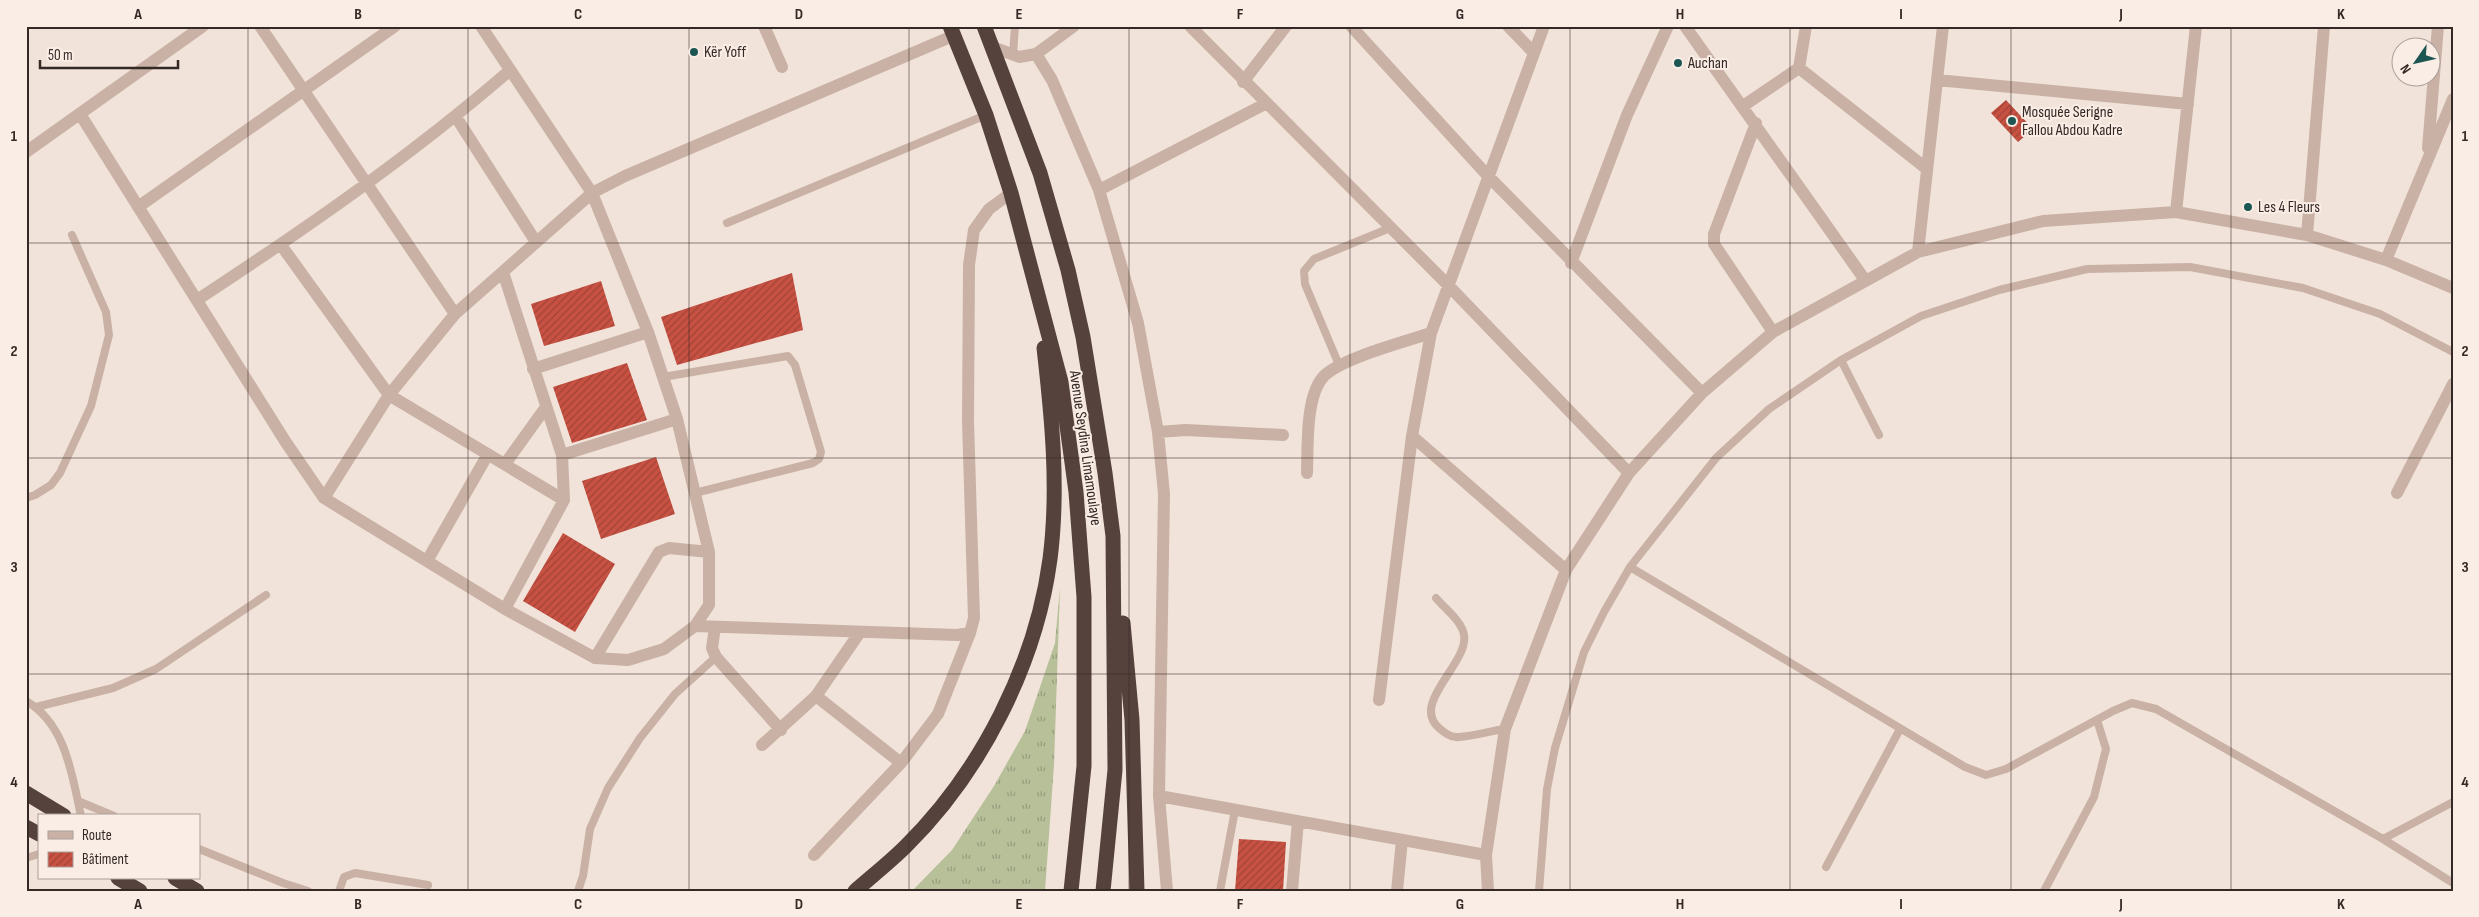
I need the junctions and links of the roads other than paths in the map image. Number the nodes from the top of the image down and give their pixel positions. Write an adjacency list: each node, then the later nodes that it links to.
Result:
1 (203, 26): 36 (street)
2 (260, 26): 31 (street)
3 (395, 26): 31 (street)
4 (481, 26): 28 (street)
5 (764, 26): 26 (street)
6 (984, 26): 22 (highway, Avenue Seydina Limamoulaye)
7 (1015, 26): 25 (lane)
8 (1074, 26): 24 (street)
9 (1190, 26): 30 (street)
10 (1286, 26): 30 (street)
11 (1351, 26): 43 (street)
12 (1508, 26): 23 (street)
13 (1544, 26): 23 (street)
14 (1668, 26): 58 (street)
15 (1685, 26): 35 (street)
16 (1806, 26): 27 (street)
17 (2196, 26): 34 (street)
18 (2324, 26): 53 (street)
19 (2438, 26): 41 (street)
20 (1940, 29): 29 (street)
21 (952, 31): 37 (highway, Avenue Seydina Limamoulaye); 46 (street)
22 (993, 47): 25 (street); 93 (highway, Avenue Seydina Limamoulaye)
23 (1534, 53): 43 (street)
24 (1036, 54): 25 (street); 45 (street)
25 (1013, 55)
26 (782, 67)
27 (1800, 68): 35 (street); 42 (street)
28 (509, 71): 38 (street); 46 (street)
29 (1937, 80): 34 (street); 42 (street)
30 (1243, 82): 33 (street)
31 (303, 91): 44 (street); 48 (street)
32 (2453, 99): 41 (street)
33 (1265, 104): 45 (street); 51 (street)
34 (2188, 104): 49 (street)
35 (1743, 106): 39 (street)
36 (80, 114): 40 (street); 48 (street)
37 (986, 115): 47 (highway, Avenue Seydina Limamoulaye); 50 (lane)
38 (456, 117): 44 (street); 54 (street)
39 (1756, 123): 60 (street); 67 (street)
40 (26, 152)
41 (2426, 162): 57 (street)
42 (1927, 169): 56 (street)
43 (1488, 176): 58 (street); 61 (street)
44 (368, 183): 55 (street); 65 (street)
45 (1099, 190): 79 (street)
46 (592, 193): 54 (street); 66 (street)
47 (1011, 194): 63 (highway, Avenue Seydina Limamoulaye); 104 (street)
48 (138, 208): 64 (street)
49 (2176, 212): 53 (street); 56 (street)
50 (727, 222)
51 (1390, 228): 61 (street); 71 (lane)
52 (72, 235): 90 (lane)
53 (2307, 235): 57 (street)
54 (536, 242): 59 (street)
55 (281, 245): 64 (street); 76 (street)
56 (1918, 252): 60 (street)
57 (2386, 260): 62 (street)
58 (1571, 263): 75 (street)
59 (503, 272): 65 (street); 72 (street)
60 (1865, 280): 67 (street)
61 (1447, 284): 68 (street); 86 (street)
62 (2453, 288)
63 (1038, 294): 145 (highway); 146 (highway, Avenue Seydina Limamoulaye)
64 (197, 300): 91 (street)
65 (455, 314): 76 (street)
66 (648, 332): 72 (street); 73 (street)
67 (1773, 332): 75 (street)
68 (1431, 333): 71 (street); 82 (street)
69 (2453, 352): 70 (lane)
70 (1841, 360): 81 (lane); 96 (lane)
71 (1339, 365): 87 (street)
72 (533, 369): 77 (street)
73 (663, 377): 78 (street); 88 (lane)
74 (2453, 384): 89 (street)
75 (1702, 393): 86 (street)
76 (389, 395): 83 (street); 91 (street)
77 (546, 407): 84 (street); 85 (street)
78 (677, 419): 84 (street); 88 (street)
79 (1158, 432): 80 (street); 118 (street)
80 (1284, 435)
81 (1879, 435)
82 (1412, 436): 97 (street); 108 (street)
83 (488, 454): 85 (street); 95 (street)
84 (562, 455): 92 (street)
85 (505, 464): 92 (street)
86 (1629, 473): 97 (street)
87 (1307, 474)
88 (695, 493): 94 (street)
89 (2397, 493)
90 (26, 498)
91 (324, 498): 95 (street)
92 (564, 500): 100 (street)
93 (1113, 536): 147 (highway, Avenue Seydina Limamoulaye); 148 (highway)
94 (709, 552): 101 (street); 106 (street)
95 (426, 561): 100 (street)
96 (1630, 567): 113 (lane); 154 (lane)
97 (1566, 570): 112 (street)
98 (266, 595): 110 (lane)
99 (1436, 598): 112 (lane)
100 (505, 609): 106 (street)
101 (695, 626): 102 (street); 106 (street)
102 (715, 627): 103 (street); 105 (street)
103 (860, 632): 104 (street); 107 (street)
104 (970, 633): 116 (street)
105 (716, 657): 114 (street); 144 (lane)
106 (595, 658)
107 (816, 696): 114 (street); 116 (street)
108 (1379, 700)
109 (26, 701): 110 (lane)
110 (36, 706): 119 (lane)
111 (2096, 720): 113 (lane); 128 (lane); 155 (lane)
112 (1505, 729): 133 (street)
113 (1900, 729): 135 (lane)
114 (781, 730): 115 (street)
115 (762, 745)
116 (901, 763): 132 (street)
117 (26, 793): 122 (highway)
118 (1160, 796): 121 (street); 149 (street)
119 (78, 802): 123 (lane); 124 (lane)
120 (2453, 802): 128 (lane)
121 (1234, 810): 125 (street); 150 (lane)
122 (61, 814)
123 (81, 814)
124 (109, 814)
125 (1298, 821): 129 (street); 151 (street)
126 (26, 827): 127 (highway)
127 (38, 833)
128 (2383, 839): 138 (lane)
129 (1402, 840): 133 (street); 152 (street)
130 (200, 849): 142 (lane)
131 (38, 854): 134 (lane)
132 (814, 855)
133 (1486, 855): 153 (street)
134 (26, 858)
135 (1826, 866)
136 (121, 880): 140 (highway)
137 (178, 880): 141 (highway)
138 (2453, 884)
139 (428, 885): 143 (lane)
140 (140, 891)
141 (197, 891)
142 (308, 891)
143 (339, 891)
144 (578, 891)
145 (855, 891)
146 (1071, 891)
147 (1103, 891)
148 (1137, 891)
149 (1167, 891)
150 (1220, 891)
151 (1292, 891)
152 (1397, 891)
153 (1488, 891)
154 (1539, 891)
155 (2044, 891)

